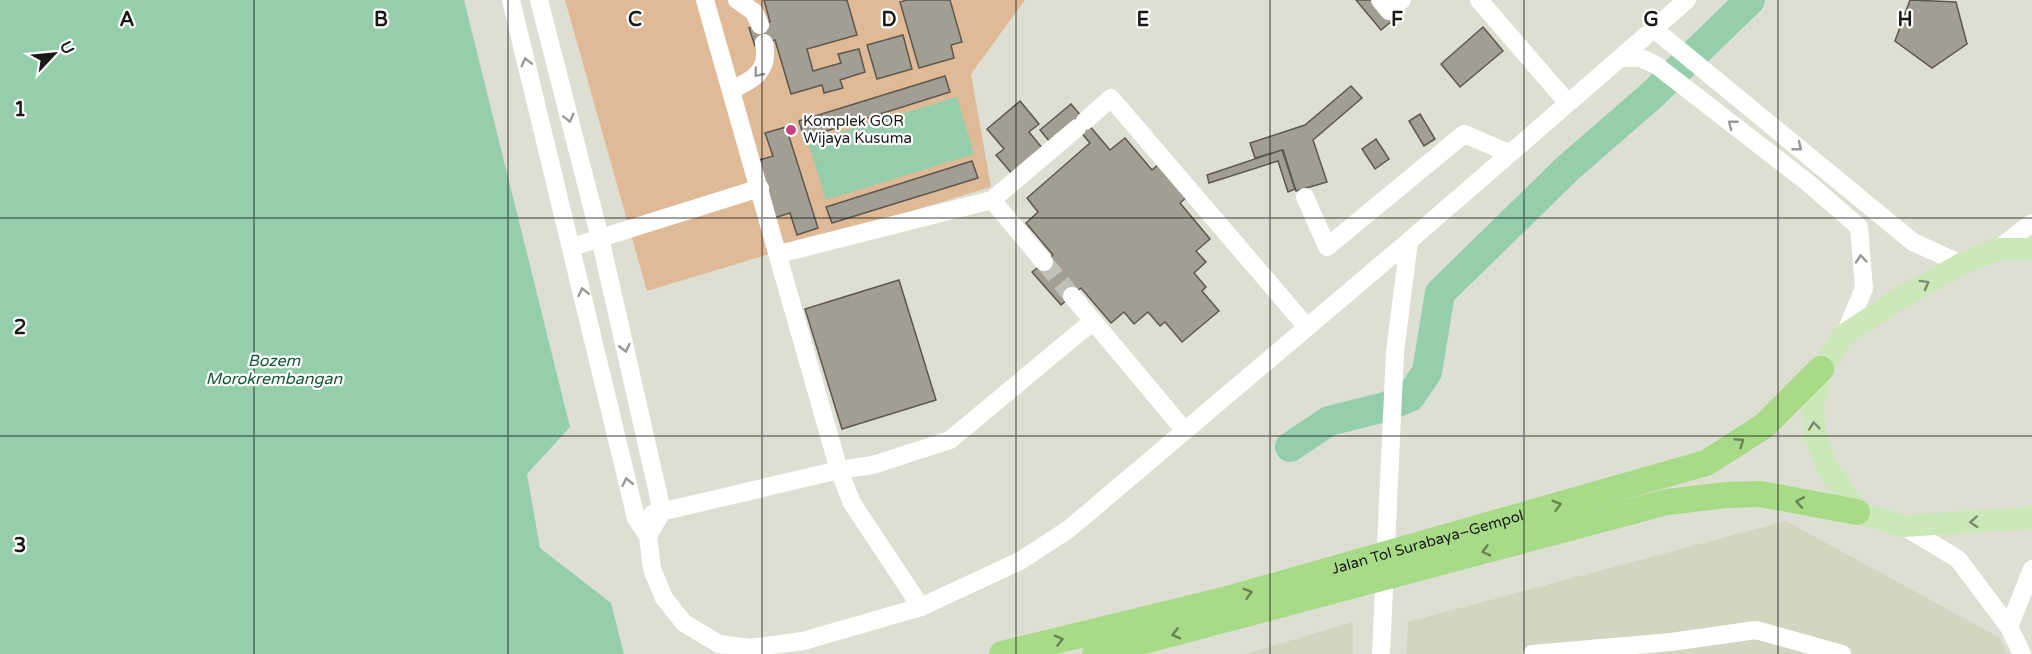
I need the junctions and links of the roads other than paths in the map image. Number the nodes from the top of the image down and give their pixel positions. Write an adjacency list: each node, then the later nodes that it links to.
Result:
1 (511, 0): 15 (street, one-way to 1)
2 (539, 0): 13 (street)
3 (705, 0): 14 (street)
4 (737, 0): 9 (street)
5 (1380, 0): 6 (street)
6 (1402, 0)
7 (1479, 0): 16 (street)
8 (1687, 0): 10 (street)
9 (760, 25)
10 (1654, 29): 12 (street); 18 (street, one-way to 18)
11 (765, 43): 14 (street, one-way to 14)
12 (1621, 58): 16 (street); 19 (street, one-way to 12)
13 (561, 85): 15 (street); 26 (street, one-way to 26)
14 (731, 90): 20 (street)
15 (534, 92): 28 (street)
16 (1567, 102): 17 (street)
17 (1509, 153): 21 (street); 27 (street)
18 (1819, 165): 19 (street); 23 (street)
19 (1807, 182): 25 (street)
20 (760, 188): 26 (street); 31 (street)
21 (1305, 197)
22 (992, 200): 31 (street); 32 (street); 36 (street)
23 (1874, 210): 25 (street); 33 (street)
24 (2032, 223): 29 (street)
25 (1859, 227): 37 (street, one-way to 25)
26 (600, 238): 28 (street); 41 (street, one-way to 41)
27 (1409, 241): 36 (street); 53 (street)
28 (572, 247): 43 (street, one-way to 28)
29 (1998, 249): 30 (main road); 33 (main road)
30 (2032, 249)
31 (779, 254): 40 (street)
32 (1044, 262)
33 (1961, 264): 37 (main road, one-way to 33)
34 (1072, 296): 35 (street)
35 (1093, 321): 39 (street); 40 (street)
36 (1306, 326): 39 (street)
37 (1845, 334): 38 (main road)
38 (1821, 369): 42 (main road, one-way to 38); 51 (highway, Jalan Tol Surabaya–Gempol, one-way to 38)
39 (1185, 431): 48 (street)
40 (839, 470): 41 (street); 48 (street)
41 (662, 511): 43 (street); 46 (street)
42 (1857, 512): 45 (main road); 52 (highway, Jalan Tol Surabaya–Gempol, one-way to 52)
43 (636, 518): 46 (street)
44 (2032, 518): 45 (main road, one-way to 45)
45 (1903, 525): 49 (street)
46 (648, 536): 48 (street)
47 (2032, 569): 49 (street)
48 (921, 608)
49 (2009, 627): 56 (street)
50 (1698, 646): 54 (street); 55 (street)
51 (1002, 654)
52 (1095, 654)
53 (1381, 654)
54 (1532, 654)
55 (1842, 654)
56 (2022, 654)

